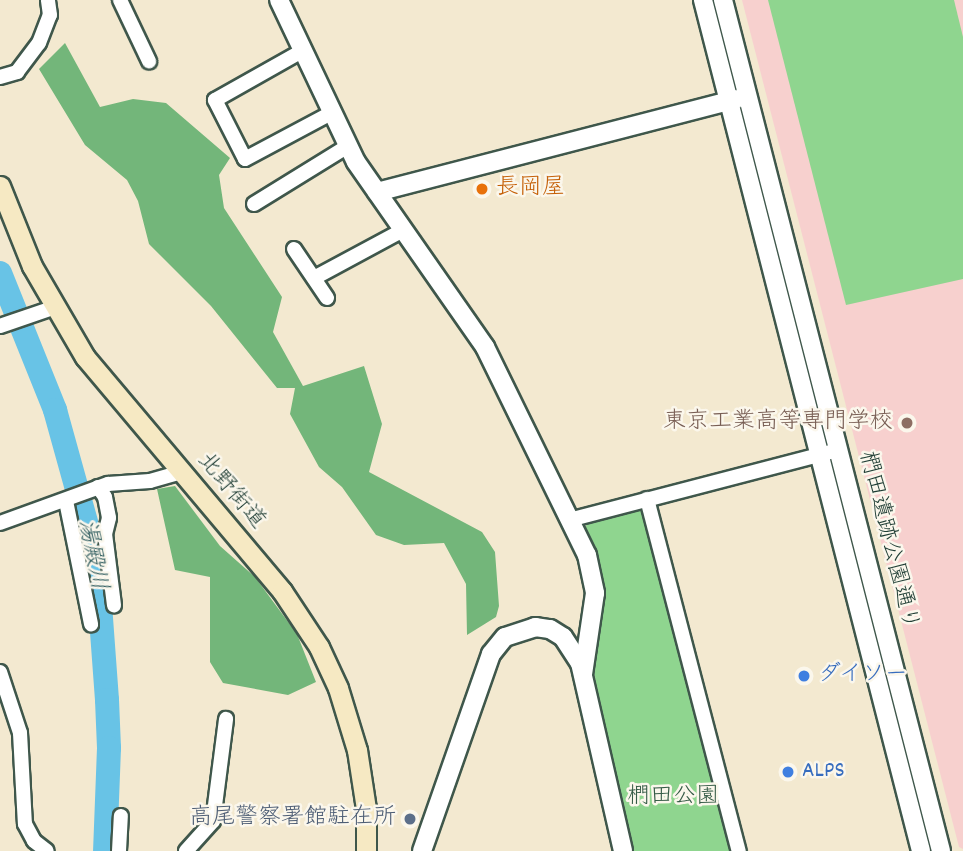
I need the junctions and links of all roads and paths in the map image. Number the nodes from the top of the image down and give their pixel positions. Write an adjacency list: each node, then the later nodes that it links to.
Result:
1 (48, 0): 8 (street)
2 (120, 0): 7 (street)
3 (279, 0): 6 (street)
4 (703, 0): 10 (street, 椚田遺跡公園通り)
5 (723, 0): 9 (street, 椚田遺跡公園通り)
6 (302, 51): 11 (street); 11 (street)
7 (149, 61)
8 (0, 77)
9 (747, 97): 10 (street); 22 (street, 椚田遺跡公園通り)
10 (729, 102): 14 (street); 23 (street, 椚田遺跡公園通り)
11 (331, 113): 12 (street)
12 (348, 146): 14 (street); 15 (street)
13 (0, 186): 20 (main road, 北野街道)
14 (377, 192): 16 (street)
15 (254, 205)
16 (403, 230): 18 (street); 28 (street)
17 (293, 249): 18 (street)
18 (314, 278): 19 (street)
19 (327, 298)
20 (54, 308): 21 (street); 24 (main road, 北野街道)
21 (5, 326)
22 (838, 450): 23 (street); 44 (street, 椚田遺跡公園通り)
23 (819, 455): 26 (street); 43 (street, 椚田遺跡公園通り)
24 (181, 472): 25 (street); 39 (main road, 北野街道)
25 (95, 488): 27 (street); 30 (street)
26 (647, 499): 28 (street); 42 (street)
27 (68, 500): 29 (street); 31 (street)
28 (569, 520): 33 (street)
29 (0, 523)
30 (114, 605)
31 (91, 624)
32 (0, 672): 36 (street)
33 (583, 674): 40 (street); 41 (street)
34 (226, 719): 38 (street)
35 (121, 816): 37 (street)
36 (47, 851)
37 (119, 851)
38 (186, 851)
39 (366, 851)
40 (422, 851)
41 (623, 851)
42 (739, 851)
43 (920, 851)
44 (941, 851)

